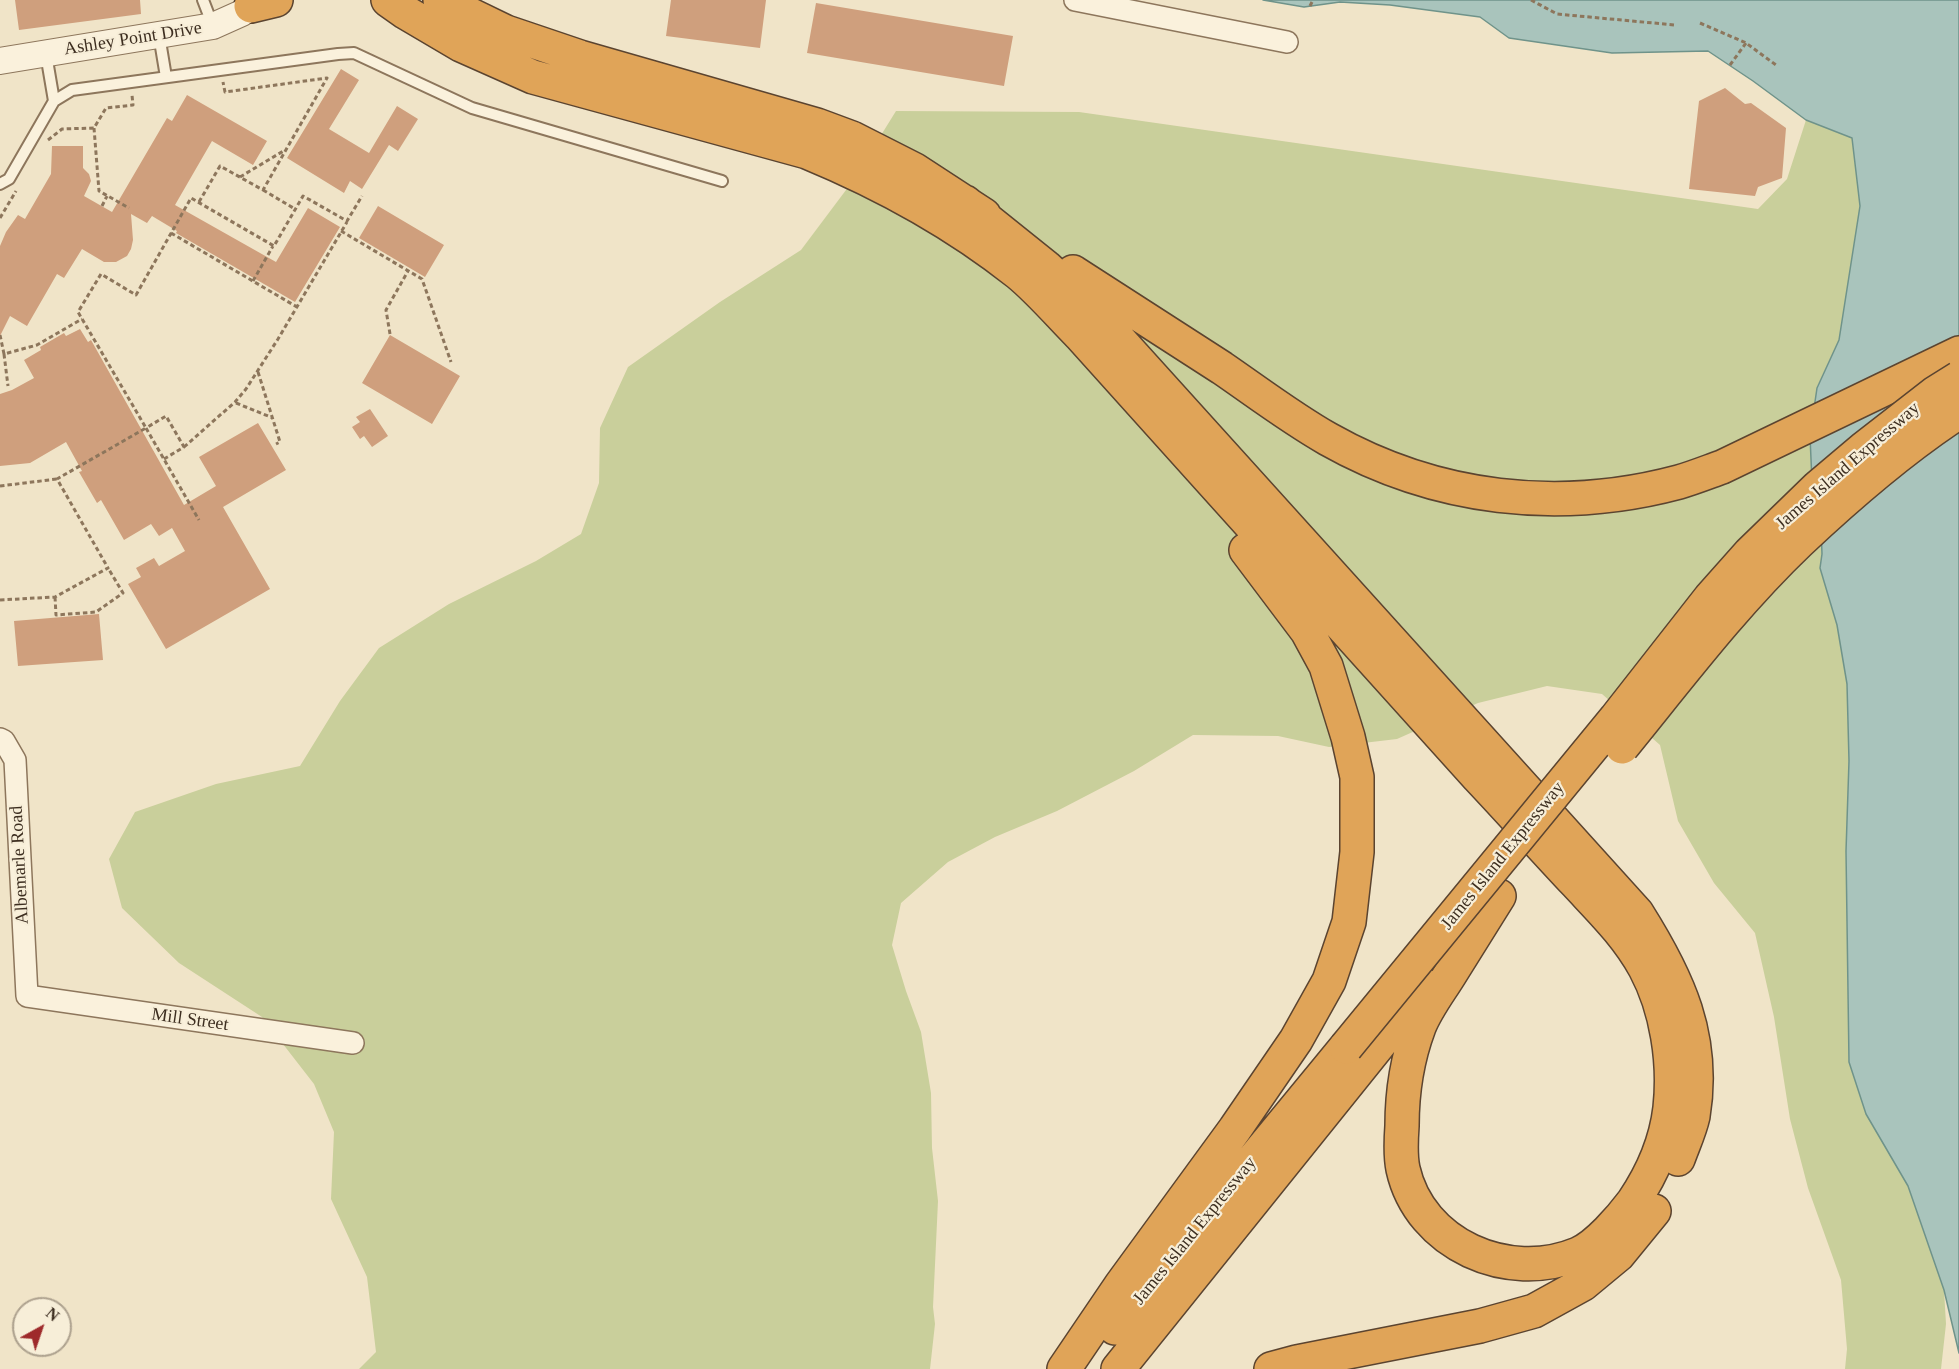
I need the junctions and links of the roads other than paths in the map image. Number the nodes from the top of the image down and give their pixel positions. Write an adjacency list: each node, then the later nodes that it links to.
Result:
1 (203, 0): 6 (lane)
2 (388, 0): 13 (highway)
3 (440, 0): 13 (highway)
4 (1075, 0): 8 (street)
5 (262, 2): 6 (street, Ashley Point Drive)
6 (213, 26): 7 (street, Ashley Point Drive)
7 (159, 35): 9 (street, Ashley Point Drive); 11 (lane)
8 (1287, 42)
9 (46, 53): 10 (street, Ashley Point Drive); 12 (lane)
10 (0, 60)
11 (165, 77): 12 (lane); 14 (lane)
12 (54, 101): 15 (lane)
13 (845, 152): 16 (highway); 17 (highway)
14 (722, 181)
15 (0, 184)
16 (965, 202): 18 (highway); 28 (highway)
17 (1080, 335): 22 (highway); 25 (highway)
18 (1959, 353)
19 (1959, 378): 26 (highway, James Island Expressway, bridge)
20 (1959, 412): 22 (highway, James Island Expressway, bridge)
21 (0, 739): 23 (street, Albemarle Road)
22 (1499, 896): 27 (highway, James Island Expressway)
23 (27, 996): 24 (street, Mill Street)
24 (353, 1043)
25 (1064, 1369)
26 (1082, 1369)
27 (1118, 1369)
28 (1271, 1369)

